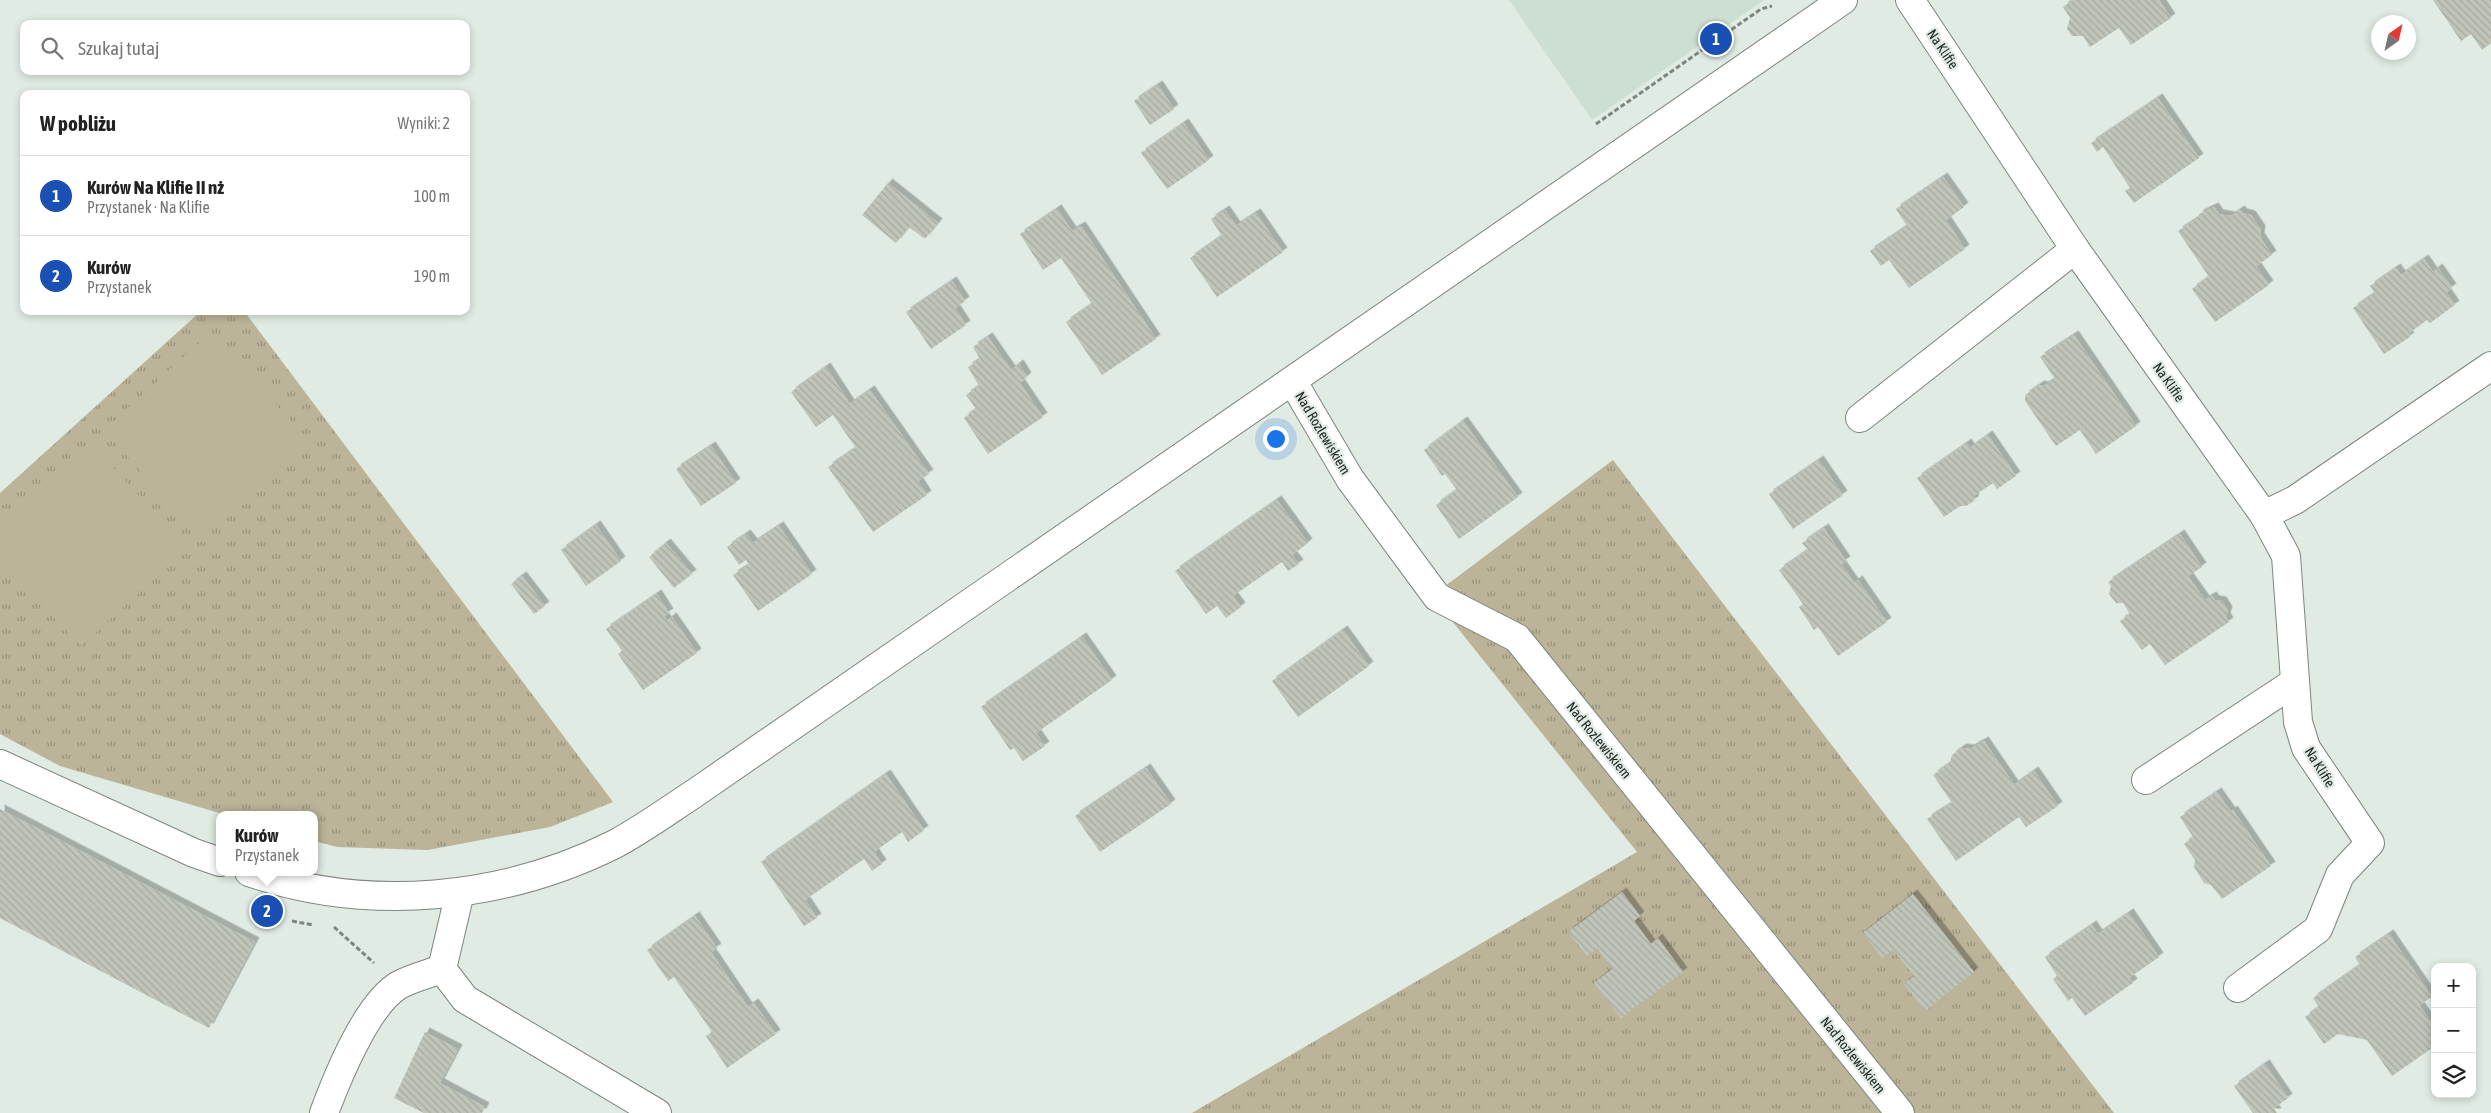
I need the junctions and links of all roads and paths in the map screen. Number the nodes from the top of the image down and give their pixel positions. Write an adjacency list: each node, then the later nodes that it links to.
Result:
1 (1843, 0): 7 (street)
2 (1910, 0): 5 (street, Na Klifie)
3 (1778, 3): 4 (path)
4 (1596, 124)
5 (2075, 249): 8 (street); 9 (street, Na Klifie)
6 (2491, 366): 9 (street)
7 (1293, 382): 15 (street); 24 (street, Nad Rozlewiskiem)
8 (1860, 418)
9 (2264, 515): 10 (street, Na Klifie)
10 (2295, 682): 12 (street); 21 (street, Na Klifie)
11 (0, 764): 13 (street)
12 (2146, 780)
13 (216, 860)
14 (266, 876): 15 (street)
15 (460, 892): 19 (street)
16 (290, 921): 18 (path)
17 (328, 926): 20 (path)
18 (322, 927)
19 (442, 969): 20 (street); 23 (street)
20 (398, 986): 22 (street)
21 (2238, 988)
22 (324, 1113)
23 (657, 1113)
24 (1900, 1113)

